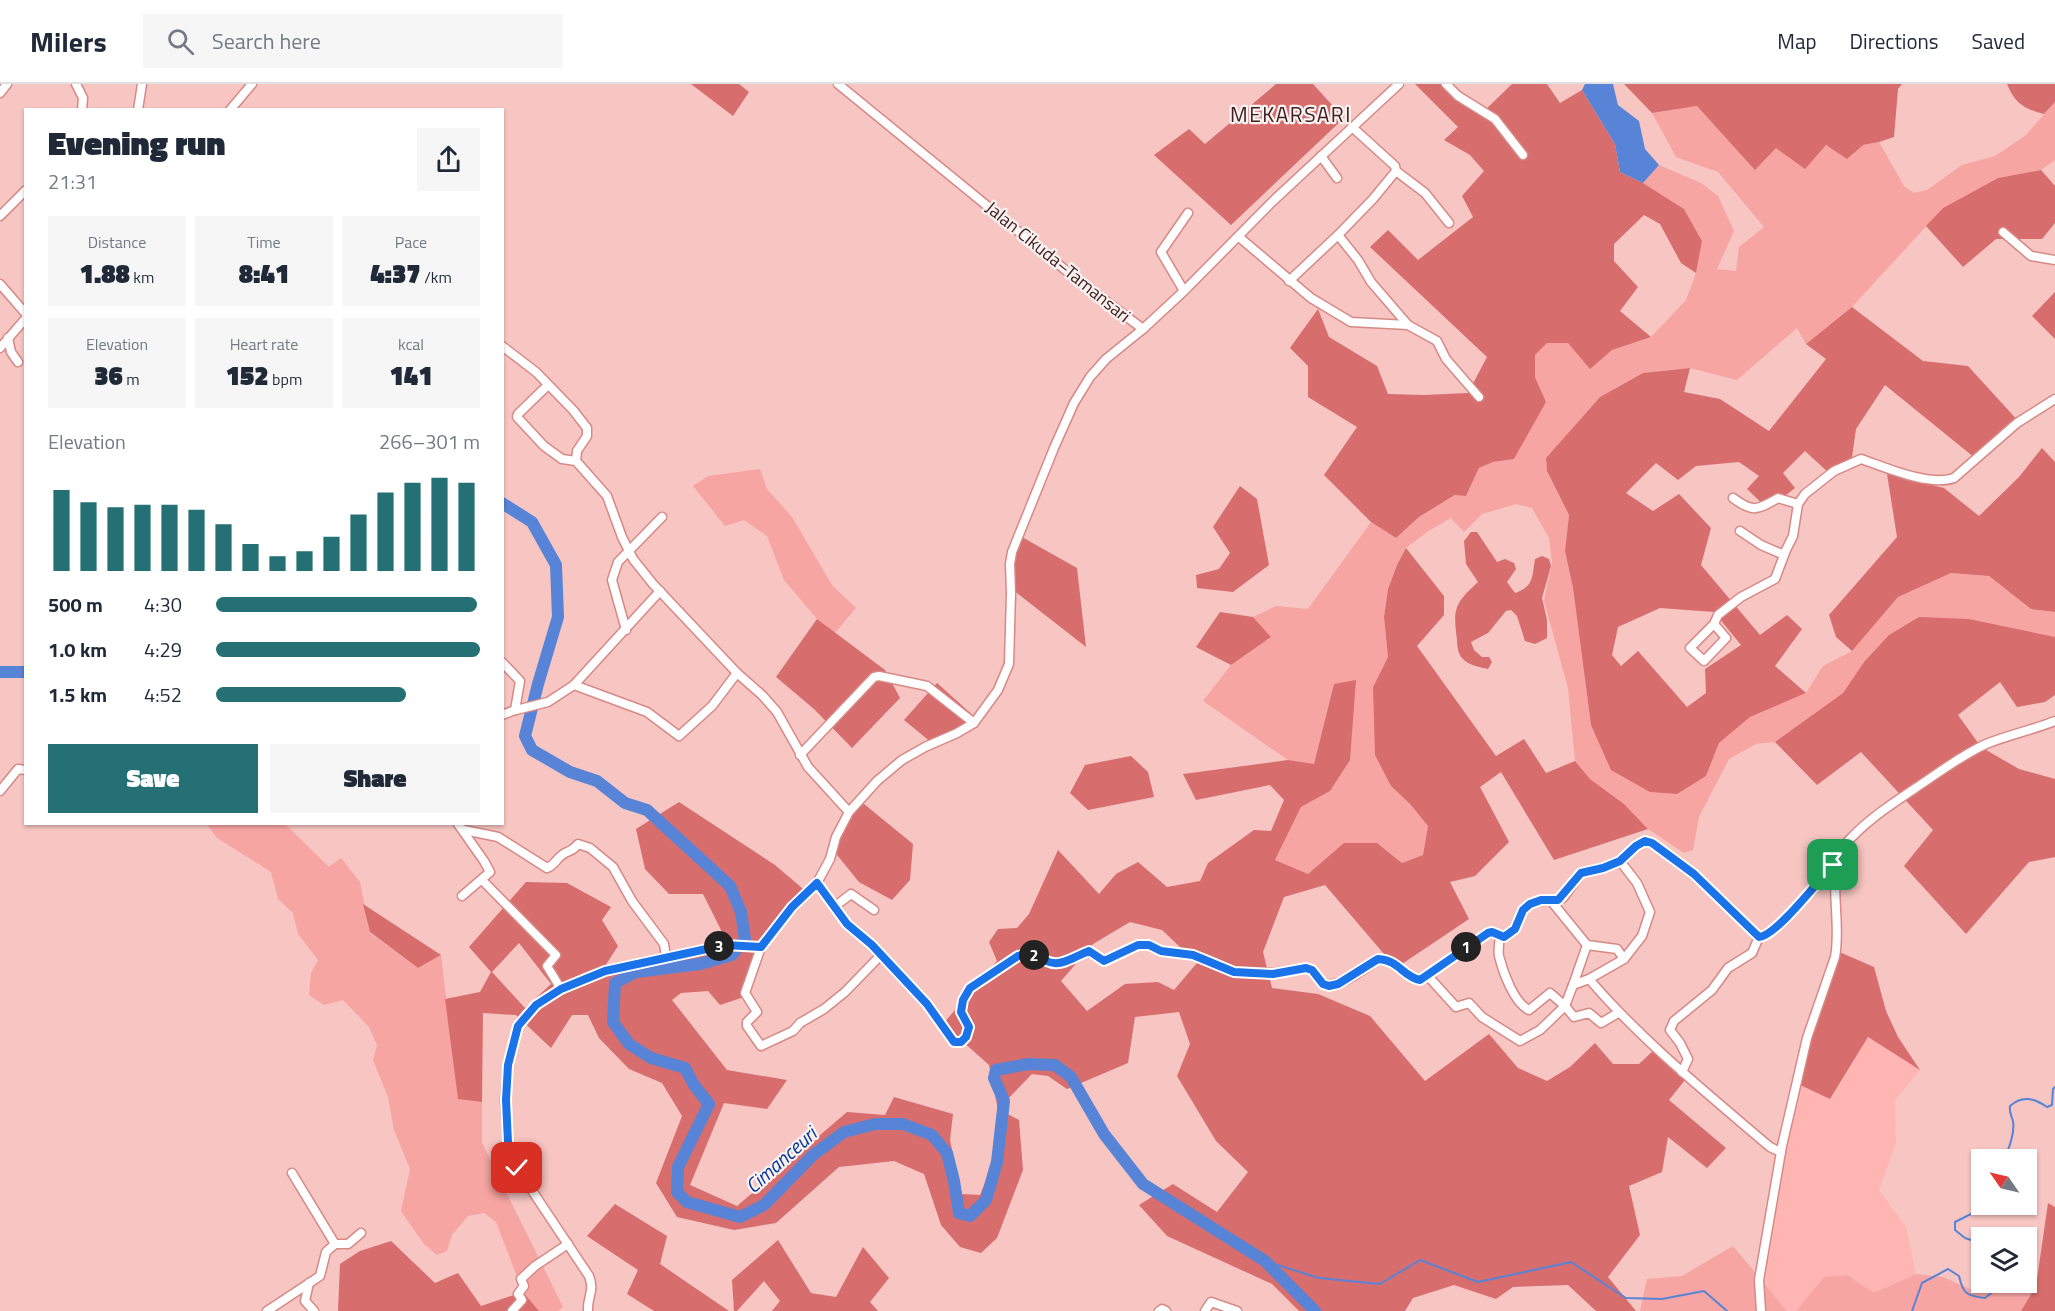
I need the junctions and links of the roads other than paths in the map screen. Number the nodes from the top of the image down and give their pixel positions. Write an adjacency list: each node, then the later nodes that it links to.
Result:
1 (7, 84): 8 (street)
2 (76, 84): 9 (street)
3 (142, 84): 10 (street)
4 (252, 84): 11 (street)
5 (838, 84): 31 (street, Jalan Cikuda–Tamansari)
6 (1399, 84): 12 (street, Jalan Cikuda–Tamansari)
7 (1446, 84): 13 (street)
8 (0, 93)
9 (82, 108)
10 (138, 108)
11 (232, 108)
12 (1352, 128): 14 (street, Jalan Cikuda–Tamansari); 15 (street)
13 (1524, 155)
14 (1321, 156): 16 (street); 23 (street, Jalan Cikuda–Tamansari)
15 (1396, 171): 20 (street); 22 (street)
16 (1337, 178)
17 (24, 192): 19 (street)
18 (1188, 213): 27 (street)
19 (0, 216)
20 (1449, 223)
21 (2003, 232): 24 (street)
22 (1338, 235): 25 (street); 30 (street)
23 (1239, 237): 25 (street); 27 (street, Jalan Cikuda–Tamansari)
24 (2055, 260)
25 (1289, 280): 30 (street)
26 (0, 284): 28 (street)
27 (1184, 291): 31 (street, Jalan Cikuda–Tamansari)
28 (24, 314)
29 (24, 318): 32 (street)
30 (1408, 325): 36 (street)
31 (1143, 329): 54 (street)
32 (3, 342): 34 (street)
33 (504, 348): 35 (street)
34 (18, 362)
35 (548, 385): 38 (street); 38 (street)
36 (1479, 397)
37 (2055, 399): 40 (street)
38 (576, 461): 43 (street)
39 (1733, 498): 40 (street)
40 (1798, 504): 44 (street)
41 (662, 517): 43 (street)
42 (1740, 531): 44 (street)
43 (629, 552): 45 (street); 47 (street)
44 (1784, 555): 46 (street)
45 (660, 591): 47 (street); 49 (street)
46 (1714, 624)
47 (626, 630): 50 (street)
48 (504, 664): 52 (street)
49 (737, 673): 50 (street); 55 (street)
50 (574, 685): 51 (street)
51 (516, 710)
52 (504, 714)
53 (2055, 721): 61 (street)
54 (974, 723): 55 (street); 58 (street)
55 (800, 755): 58 (street)
56 (24, 770): 57 (street)
57 (0, 791)
58 (849, 812): 63 (street)
59 (461, 827): 62 (street); 73 (street)
60 (1620, 861): 65 (street); 69 (street); 74 (street)
61 (1837, 862): 69 (street); 82 (street)
62 (482, 879): 64 (street); 78 (street)
63 (817, 883): 66 (street); 71 (street)
64 (462, 896)
65 (1552, 902): 68 (street); 70 (street)
66 (834, 908): 67 (street); 72 (street)
67 (874, 910)
68 (1500, 936): 75 (street); 79 (street)
69 (1759, 937): 81 (street)
70 (1587, 945): 74 (street); 77 (street)
71 (761, 947): 72 (street); 73 (street)
72 (881, 955): 75 (street)
73 (666, 957): 78 (street)
74 (1624, 959): 76 (street)
75 (1427, 975): 79 (street)
76 (1589, 979): 77 (street); 80 (street)
77 (1573, 985): 79 (street)
78 (561, 989): 86 (street)
79 (1565, 1006): 80 (street)
80 (1618, 1013): 81 (street)
81 (1682, 1072): 82 (street)
82 (1781, 1152): 96 (street)
83 (292, 1173): 85 (street)
84 (361, 1233): 85 (street)
85 (335, 1244): 87 (street)
86 (568, 1244): 90 (street); 91 (street)
87 (309, 1283): 88 (street); 89 (street)
88 (267, 1311)
89 (314, 1311)
90 (512, 1311)
91 (588, 1311)
92 (1159, 1311): 93 (street)
93 (1166, 1311)
94 (1205, 1311): 95 (street)
95 (1237, 1311)
96 (1761, 1311)

